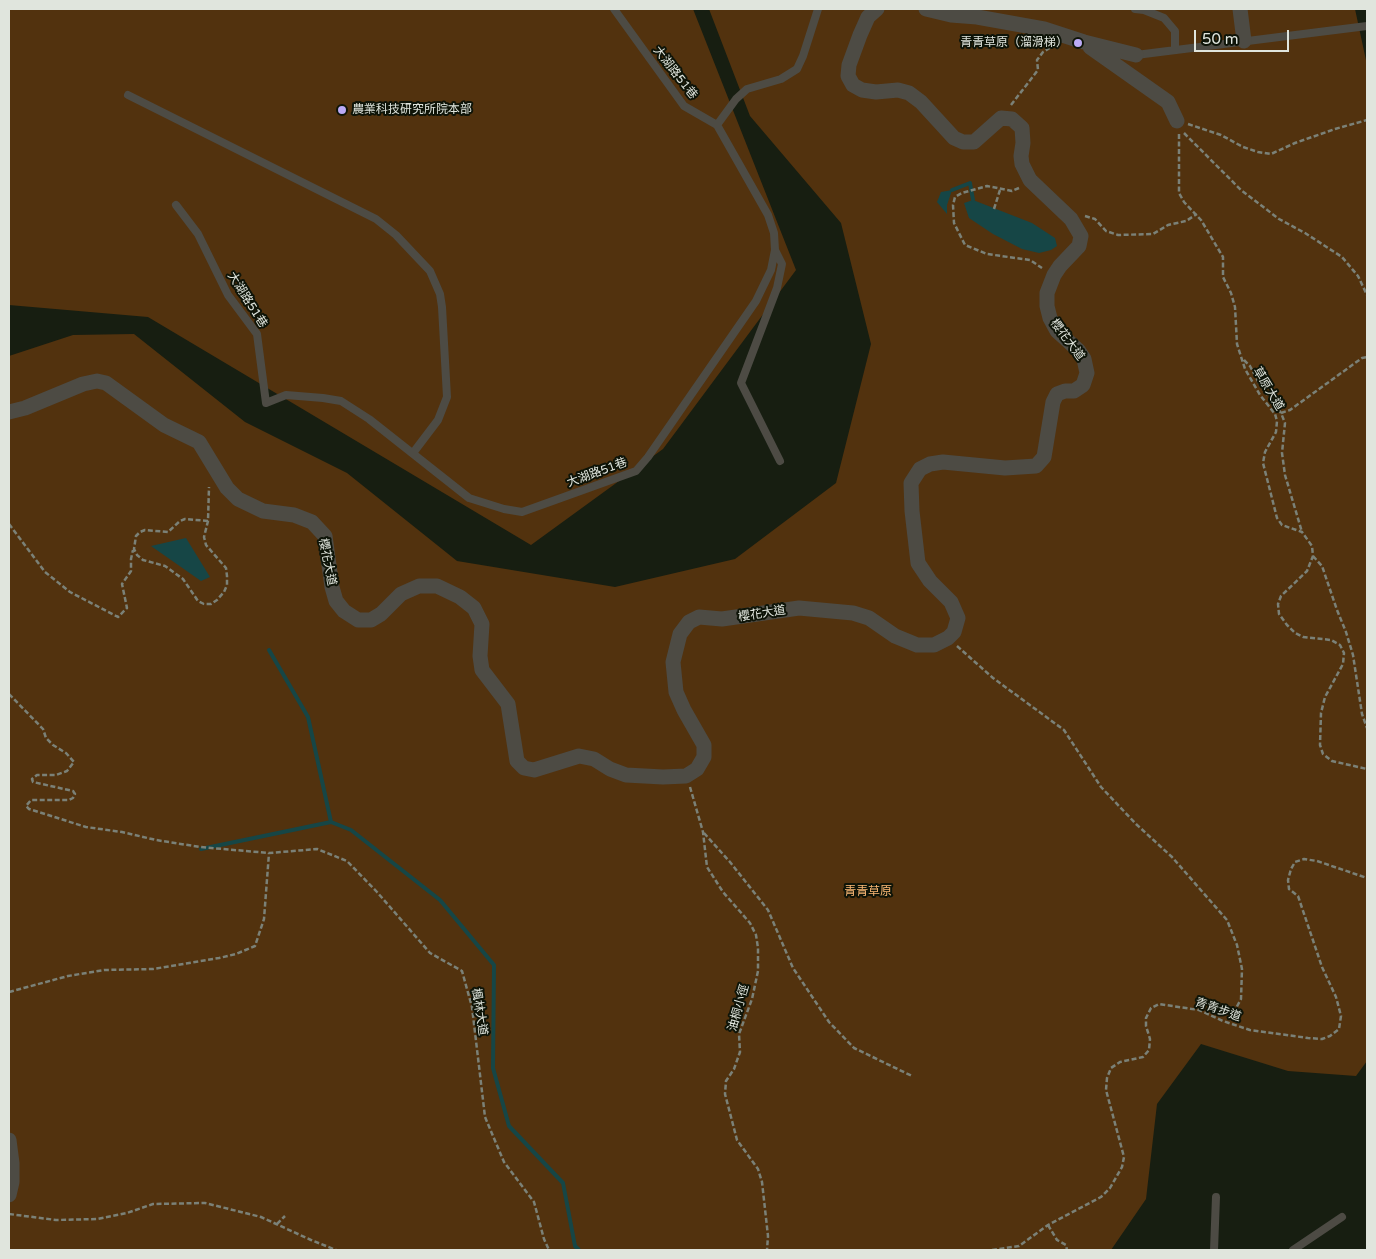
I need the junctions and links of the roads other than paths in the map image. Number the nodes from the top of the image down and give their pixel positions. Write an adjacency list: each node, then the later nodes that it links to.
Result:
1 (614, 9): 14 (lane, 大湖路51巷)
2 (818, 9): 14 (lane)
3 (877, 9): 17 (street, 櫻花大道)
4 (926, 9): 8 (street)
5 (1135, 9): 10 (lane)
6 (1240, 9): 9 (street)
7 (1367, 26): 9 (lane)
8 (1078, 40): 11 (street); 13 (street)
9 (1244, 41): 10 (lane)
10 (1175, 49): 11 (lane)
11 (1136, 55)
12 (128, 95): 18 (lane)
13 (1177, 121)
14 (717, 125): 16 (lane, 大湖路51巷)
15 (176, 205): 18 (lane, 大湖路51巷)
16 (775, 250): 18 (lane, 大湖路51巷); 19 (lane)
17 (9, 412)
18 (413, 453)
19 (780, 461)
20 (9, 1140): 21 (street)
21 (9, 1195)
22 (1216, 1197): 24 (lane)
23 (1342, 1217): 25 (lane)
24 (1214, 1250)
25 (1293, 1250)

